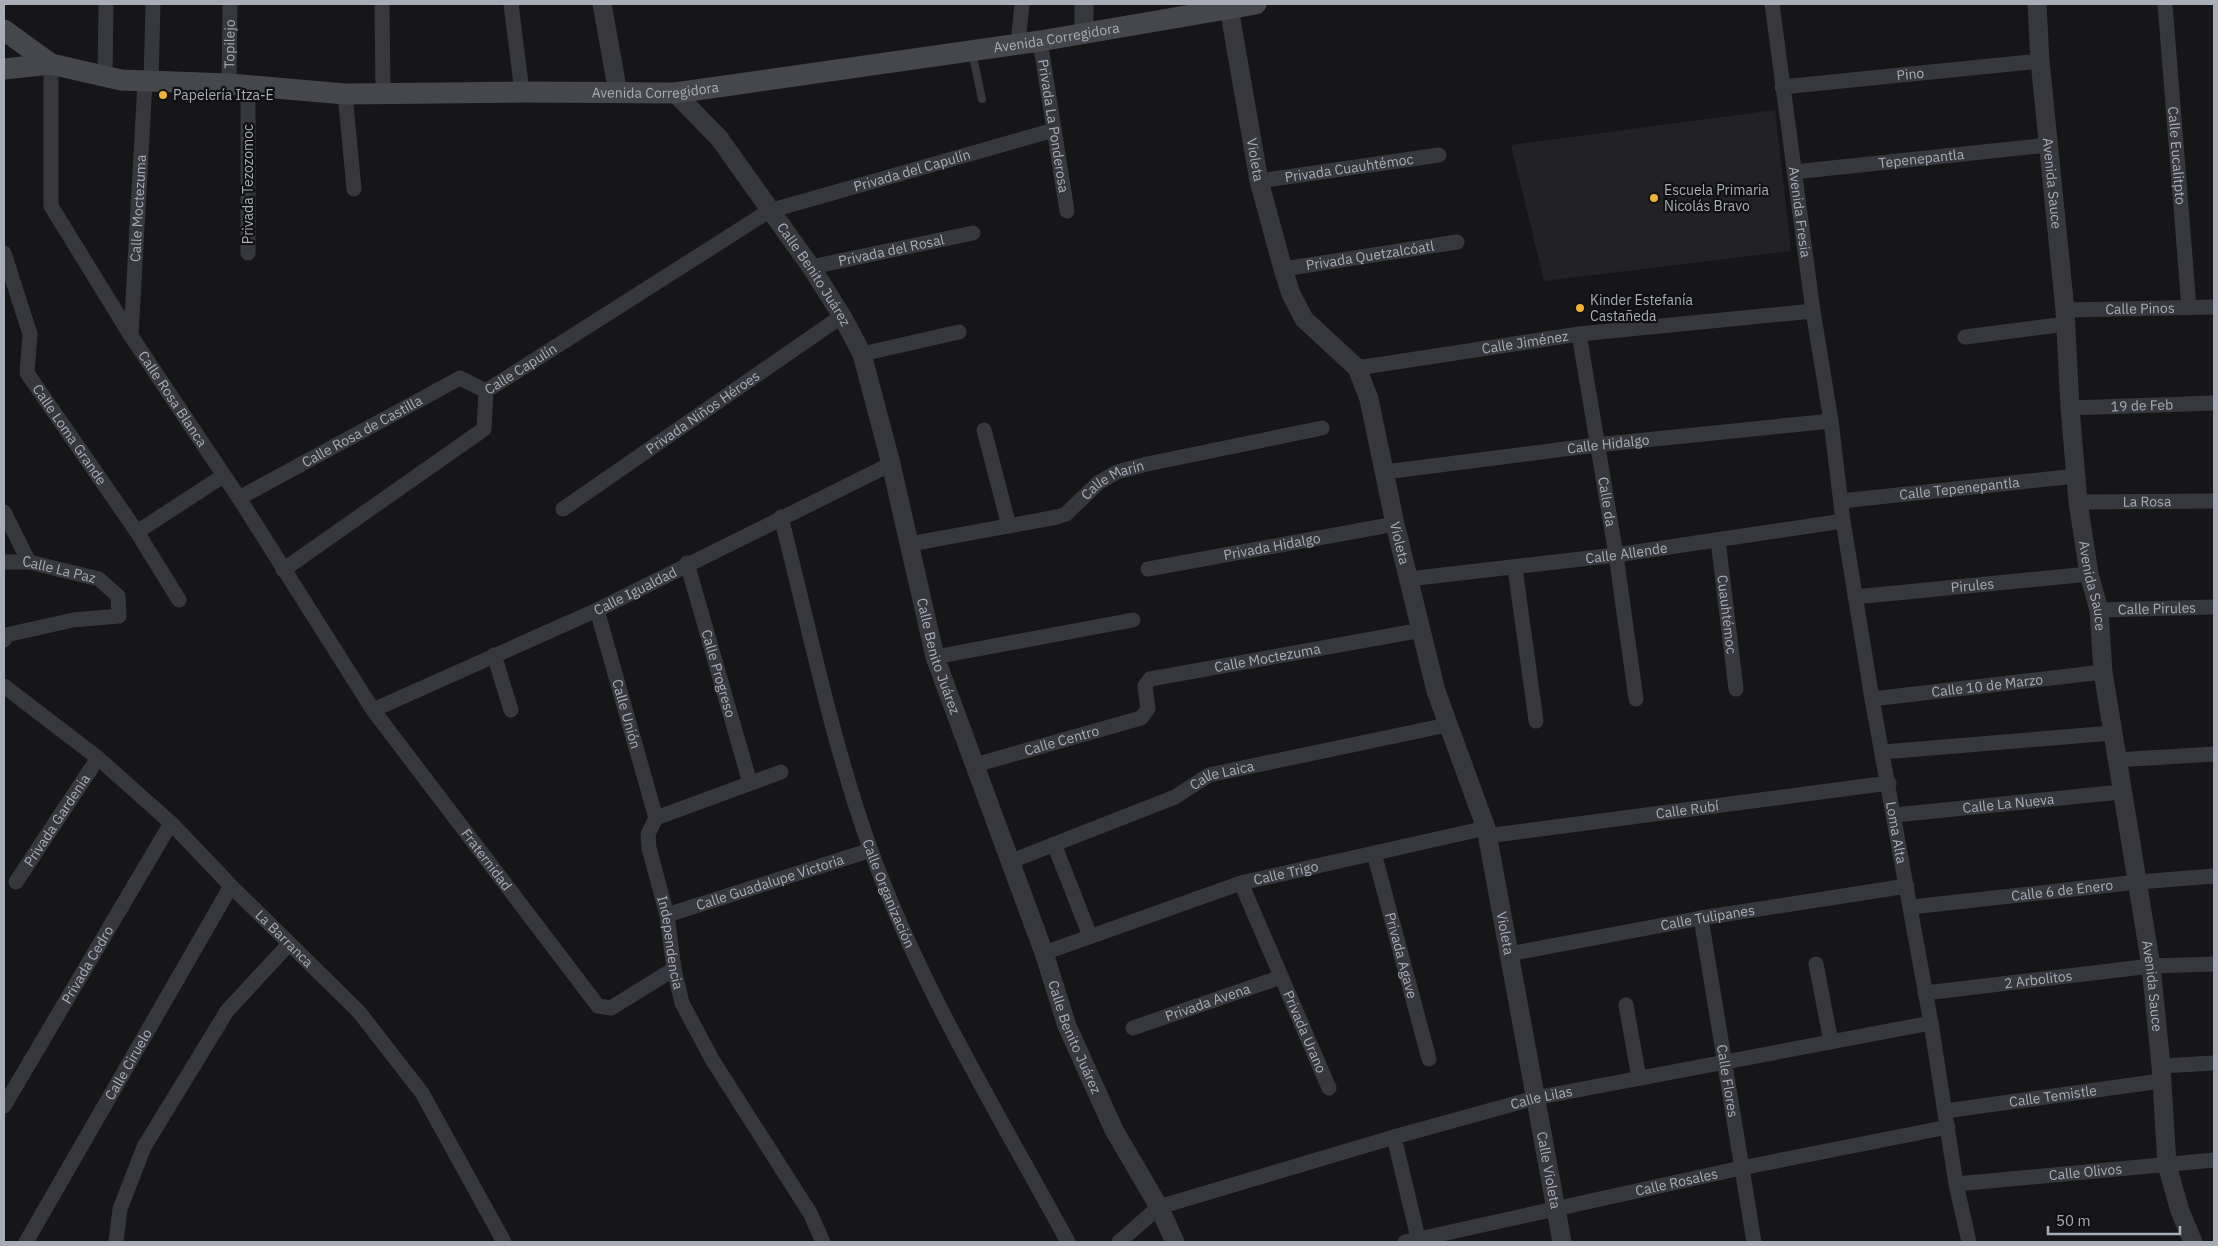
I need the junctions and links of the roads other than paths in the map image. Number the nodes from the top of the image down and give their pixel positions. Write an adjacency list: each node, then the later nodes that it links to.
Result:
1 (106, 4): 22 (street)
2 (153, 4): 23 (street, Calle Moctezuma)
3 (230, 4): 24 (street, Topilejo)
4 (382, 4): 27 (street)
5 (511, 4): 26 (street)
6 (602, 4): 28 (street)
7 (1022, 4): 17 (street)
8 (1084, 4): 15 (street)
9 (1256, 4): 13 (main road, Avenida Corregidora)
10 (1772, 4): 25 (street, Avenida Fresia)
11 (2037, 4): 19 (street, Avenida Sauce)
12 (2165, 4): 47 (street, Calle Eucalitpto)
13 (1216, 7): 15 (main road, Avenida Corregidora); 36 (street, Violeta)
14 (4, 30): 20 (main road, Avenida Corregidora)
15 (1084, 33): 16 (main road, Avenida Corregidora)
16 (1040, 41): 17 (main road, Avenida Corregidora); 32 (street, Privada La Ponderosa)
17 (1018, 44): 18 (main road, Avenida Corregidora)
18 (972, 50): 29 (main road, Avenida Corregidora); 31 (lane)
19 (2040, 61): 25 (street, Pino); 33 (street, Avenida Sauce)
20 (51, 64): 21 (main road, Avenida Corregidora); 22 (main road, Avenida Corregidora); 53 (street, Calle Rosa Blanca)
21 (4, 69)
22 (105, 77): 23 (main road, Avenida Corregidora)
23 (148, 82): 24 (main road, Avenida Corregidora); 53 (street, Calle Moctezuma)
24 (238, 85): 30 (main road, Avenida Corregidora); 43 (street, Privada Tezozomoc)
25 (1782, 87): 35 (street, Avenida Fresia)
26 (522, 92): 27 (main road, Avenida Corregidora); 28 (main road, Avenida Corregidora)
27 (383, 93): 30 (main road, Avenida Corregidora)
28 (618, 93): 29 (main road, Avenida Corregidora)
29 (676, 93): 38 (street, Calle Benito Juárez)
30 (345, 94): 37 (street)
31 (982, 99)
32 (1054, 130): 38 (street, Privada del Capulín); 39 (street, Privada La Ponderosa)
33 (2048, 145): 35 (street, Tepenepantla); 50 (street, Avenida Sauce)
34 (1439, 156): 36 (street, Privada Cuauhtémoc)
35 (1794, 172): 48 (street, Avenida Fresia)
36 (1259, 181): 45 (street, Violeta)
37 (354, 189)
38 (769, 211): 44 (street, Calle Benito Juárez); 57 (street, Calle Capulín)
39 (1067, 211)
40 (973, 233): 44 (street, Privada del Rosal)
41 (1457, 242): 45 (street, Privada Quetzalcóatl)
42 (4, 253): 78 (street, Calle Loma Grande)
43 (248, 253)
44 (811, 267): 49 (street, Calle Benito Juárez)
45 (1283, 270): 56 (street, Violeta)
46 (2214, 307): 47 (street, Calle Pinos)
47 (2189, 308): 50 (street, Calle Pinos)
48 (1813, 311): 52 (street, Calle Jiménez); 60 (street, Avenida Fresia)
49 (842, 316): 55 (street, Calle Benito Juárez); 72 (street, Privada Niños Héroes)
50 (2066, 317): 54 (street, Calle Pinos); 59 (street, Avenida Sauce)
51 (959, 332): 55 (street)
52 (1579, 334): 56 (street, Calle Jiménez); 63 (street, Calle da)
53 (131, 336): 66 (street, Calle Rosa Blanca)
54 (1965, 337)
55 (862, 354): 64 (street, Calle Benito Juárez)
56 (1357, 368): 65 (street, Violeta)
57 (486, 391): 68 (street, Calle Rosa de Castilla); 87 (street, Calle Capulín)
58 (2214, 403): 59 (street, 19 de Feb)
59 (2070, 408): 67 (street, Avenida Sauce)
60 (1831, 421): 63 (street, Calle Hidalgo); 69 (street, Loma Alta)
61 (1322, 428): 77 (street, Calle Marín)
62 (984, 430): 77 (street)
63 (1596, 445): 65 (street, Calle Hidalgo); 81 (street, Calle da)
64 (891, 464): 74 (street, Calle Igualdad); 80 (street, Calle Benito Juárez)
65 (1385, 472): 76 (street, Violeta)
66 (223, 476): 68 (street, Calle Rosa Blanca); 78 (street)
67 (2076, 476): 69 (street, Calle Tepenepantla); 71 (street, Avenida Sauce)
68 (239, 498): 87 (street, Calle Rosa Blanca)
69 (1842, 501): 75 (street, Loma Alta)
70 (2214, 501): 71 (street, La Rosa)
71 (2078, 502): 88 (street, Avenida Sauce)
72 (563, 509)
73 (4, 512): 83 (street)
74 (781, 517): 84 (street, Calle Igualdad); 125 (street, Calle Organización)
75 (1843, 521): 79 (street, Calle Allende); 90 (street, Loma Alta)
76 (1395, 524): 86 (street, Privada Hidalgo); 89 (street, Violeta)
77 (1009, 526): 80 (street, Calle Marín)
78 (137, 532): 91 (street, Calle Loma Grande)
79 (1718, 540): 81 (street, Calle Allende); 102 (street, Cuauhtémoc)
80 (910, 544): 99 (street, Calle Benito Juárez)
81 (1616, 555): 85 (street, Calle Allende); 103 (street, Calle da)
82 (4, 562): 83 (street, Calle La Paz)
83 (29, 562): 97 (street, Calle La Paz)
84 (688, 563): 93 (street, Calle Igualdad); 117 (street, Calle Progreso)
85 (1515, 568): 89 (street, Calle Allende); 108 (street)
86 (1148, 569)
87 (284, 570): 105 (street, Calle Rosa Blanca)
88 (2089, 574): 90 (street, Pirules); 94 (street, Avenida Sauce)
89 (1408, 580): 96 (street, Violeta)
90 (1855, 597): 104 (street, Loma Alta)
91 (179, 600)
92 (2214, 607): 94 (street, Calle Pirules)
93 (597, 610): 98 (street, Calle Igualdad); 121 (street, Calle Unión)
94 (2099, 610): 100 (street, Avenida Sauce)
95 (1133, 620): 99 (street)
96 (1422, 630): 107 (street, Calle Moctezuma); 109 (street, Violeta)
97 (4, 640)
98 (494, 654): 105 (street, Calle Igualdad); 106 (street)
99 (936, 657): 115 (street, Calle Benito Juárez)
100 (2103, 672): 104 (street, Calle 10 de Marzo); 110 (street, Avenida Sauce)
101 (4, 686): 113 (street, La Barranca)
102 (1736, 689)
103 (1636, 699)
104 (1872, 699): 111 (street, Loma Alta)
105 (373, 710): 144 (street, Fraternidad)
106 (511, 710)
107 (1147, 713): 115 (street, Calle Centro)
108 (1536, 721)
109 (1448, 725): 123 (street, Violeta); 124 (street, Calle Laica)
110 (2112, 733): 111 (street); 114 (street, Avenida Sauce)
111 (1884, 752): 118 (street, Loma Alta)
112 (2214, 754): 114 (street)
113 (98, 758): 122 (street, La Barranca); 129 (street, Privada Gardenia)
114 (2116, 760): 119 (street, Avenida Sauce)
115 (975, 765): 127 (street, Calle Benito Juárez)
116 (781, 772): 117 (street)
117 (750, 783): 121 (street)
118 (1888, 783): 120 (street, Loma Alta); 123 (street, Calle Rubí)
119 (2121, 792): 120 (street, Calle La Nueva); 130 (street, Avenida Sauce)
120 (1895, 815): 133 (street, Loma Alta)
121 (656, 818): 135 (street, Independencia)
122 (171, 823): 132 (street, La Barranca); 158 (street, Privada Cedro)
123 (1486, 832): 126 (street, Calle Trigo); 140 (street, Violeta)
124 (1054, 844): 127 (street, Calle Laica); 137 (street)
125 (871, 850): 135 (street, Calle Guadalupe Victoria); 173 (street, Calle Organización)
126 (1374, 853): 131 (street, Calle Trigo); 151 (street, Privada Agave)
127 (1010, 862): 139 (street, Calle Benito Juárez)
128 (2214, 876): 130 (street, Calle 6 de Enero)
129 (16, 882)
130 (2138, 882): 134 (street, Calle 6 de Enero); 143 (street, Avenida Sauce)
131 (1241, 883): 137 (street, Calle Trigo); 145 (street, Privada Urano)
132 (231, 886): 138 (street, La Barranca); 169 (street, Calle Ciruelo)
133 (1908, 886): 134 (street, Loma Alta); 136 (street, Calle Tulipanes)
134 (1911, 907): 146 (street, Loma Alta)
135 (667, 915): 144 (street, Independencia)
136 (1701, 918): 140 (street, Calle Tulipanes); 152 (street, Calle Flores)
137 (1090, 936): 139 (street, Calle Trigo)
138 (290, 944): 170 (street); 171 (street, La Barranca)
139 (1044, 953): 166 (street, Calle Benito Juárez)
140 (1509, 954): 157 (street, Violeta)
141 (1816, 964): 150 (street)
142 (2214, 964): 143 (street, 2 Arbolitos)
143 (2151, 966): 146 (street, 2 Arbolitos); 154 (street, Avenida Sauce)
144 (674, 969): 172 (street, Independencia)
145 (1281, 977): 149 (street, Privada Avena); 156 (street, Privada Urano)
146 (1925, 993): 148 (street, Loma Alta)
147 (1626, 1005): 155 (street)
148 (1931, 1023): 150 (street, Calle Lilas); 159 (street, Loma Alta)
149 (1133, 1028)
150 (1831, 1042): 152 (street, Calle Lilas)
151 (1429, 1059)
152 (1725, 1062): 155 (street, Calle Lilas); 164 (street, Calle Flores)
153 (2214, 1063): 154 (street, Calle Temistle)
154 (2161, 1073): 159 (street, Calle Temistle); 163 (street, Avenida Sauce)
155 (1639, 1078): 157 (street, Calle Lilas)
156 (1329, 1088)
157 (1535, 1098): 161 (street, Calle Lilas); 167 (street, Calle Violeta)
158 (4, 1106)
159 (1945, 1111): 160 (street, Loma Alta)
160 (1948, 1127): 164 (street, Calle Rosales); 165 (street, Loma Alta)
161 (1394, 1137): 166 (street, Calle Lilas); 168 (street)
162 (2214, 1160): 163 (street, Calle Olivos)
163 (2167, 1165): 165 (street, Calle Olivos); 179 (street, Avenida Sauce)
164 (1741, 1168): 167 (street, Calle Rosales); 177 (street, Calle Flores)
165 (1956, 1184): 178 (street, Loma Alta)
166 (1159, 1207): 174 (street); 175 (street, Calle Benito Juárez)
167 (1556, 1208): 168 (street, Calle Rosales); 176 (street, Calle Violeta)
168 (1412, 1240)
169 (26, 1242)
170 (116, 1242)
171 (504, 1242)
172 (823, 1242)
173 (1068, 1242)
174 (1119, 1242)
175 (1175, 1242)
176 (1562, 1242)
177 (1754, 1242)
178 (1969, 1242)
179 (2193, 1242)

